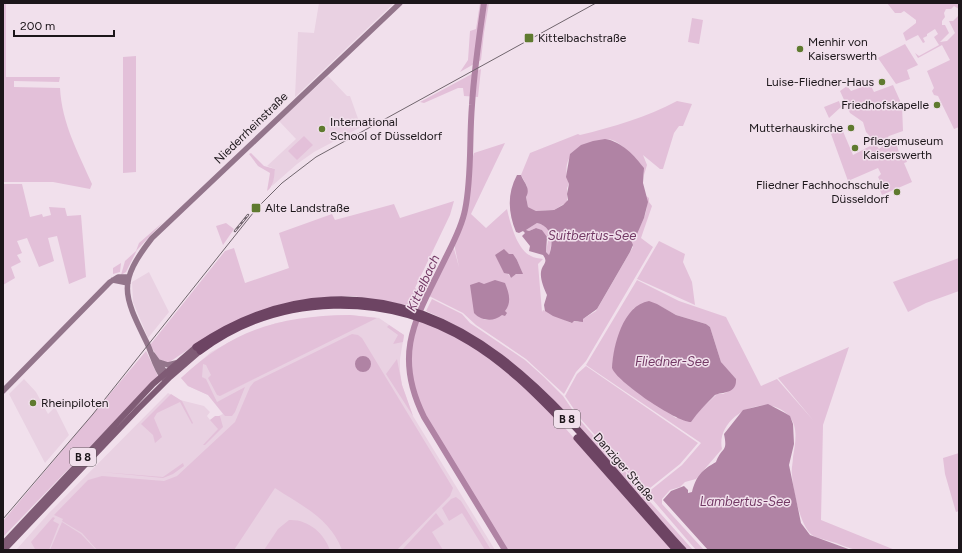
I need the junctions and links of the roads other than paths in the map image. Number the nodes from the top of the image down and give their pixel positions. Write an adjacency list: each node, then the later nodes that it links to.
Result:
1 (400, 3): 2 (main road, Niederrheinstraße)
2 (128, 280): 4 (main road); 9 (main road)
3 (426, 317): 5 (highway, Danziger Straße / B 8); 12 (highway, Danziger Straße / B 8); 13 (highway, Danziger Straße / B 8)
4 (150, 349): 6 (main road); 8 (main road)
5 (198, 349): 7 (main road, Danziger Straße / B 8); 8 (main road, Danziger Straße / B 8)
6 (158, 361): 7 (main road); 8 (main road)
7 (176, 363): 8 (main road, Danziger Straße / B 8)
8 (166, 377): 10 (main road, Danziger Straße / B 8); 11 (main road, Danziger Straße / B 8)
9 (3, 391)
10 (3, 544)
11 (4, 550)
12 (676, 550)
13 (683, 550)

